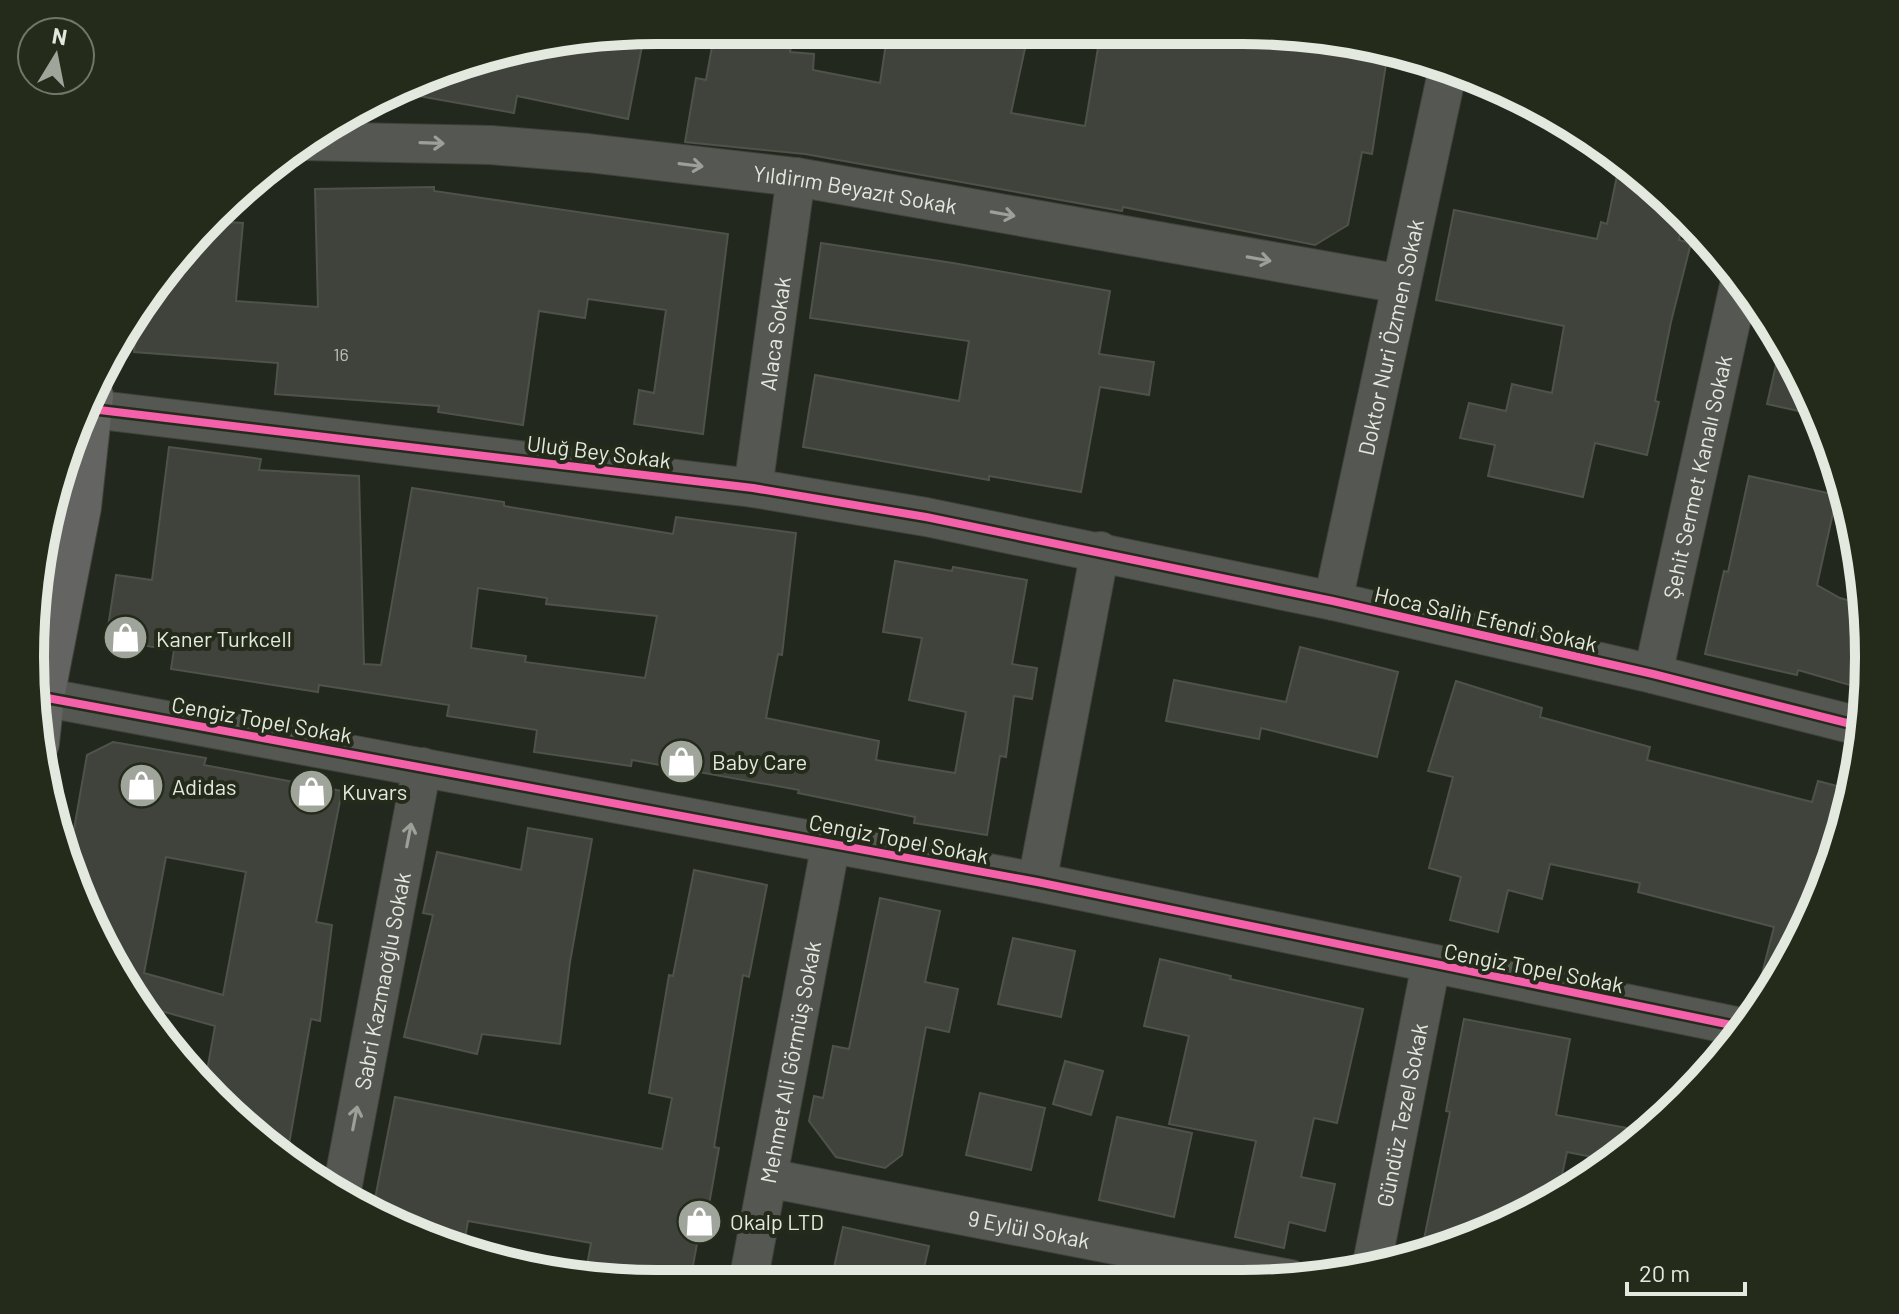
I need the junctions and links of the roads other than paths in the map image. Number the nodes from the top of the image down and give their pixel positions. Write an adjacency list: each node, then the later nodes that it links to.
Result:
1 (1446, 79): 4 (street, Doktor Nuri Özmen Sokak)
2 (358, 126): 3 (street, Yıldirım Beyazıt Sokak, one-way to 3)
3 (796, 177): 4 (street, Yıldirım Beyazıt Sokak, one-way to 4); 8 (street, Alaca Sokak)
4 (1401, 284): 11 (street, Doktor Nuri Özmen Sokak)
5 (1737, 296): 13 (street, Şehit Sermet Kanalı Sokak)
6 (99, 403): 8 (street, Uluğ Bey Sokak)
7 (88, 431): 12 (main road)
8 (753, 488): 10 (street, Uluğ Bey Sokak)
9 (56, 537): 12 (main road)
10 (1100, 551): 11 (street, Hoca Salih Efendi Sokak); 19 (street)
11 (1333, 601): 13 (street, Hoca Salih Efendi Sokak)
12 (58, 609): 14 (main road)
13 (1653, 674): 16 (street, Hoca Salih Efendi Sokak)
14 (45, 682)
15 (45, 698): 17 (street, Cengiz Topel Sokak)
16 (1851, 724)
17 (422, 767): 18 (street, Cengiz Topel Sokak); 23 (street, Sabri Kazmaoğlu Sokak, one-way to 17)
18 (831, 843): 19 (street, Cengiz Topel Sokak); 22 (street, Mehmet Ali Görmüş Sokak)
19 (1037, 882): 20 (street, Cengiz Topel Sokak)
20 (1431, 964): 21 (street, Cengiz Topel Sokak); 24 (street, Gündüz Tezel Sokak)
21 (1732, 1025)
22 (768, 1178): 25 (street, Mehmet Ali Görmüş Sokak); 26 (street, 9 Eylül Sokak)
23 (343, 1184)
24 (1374, 1255)
25 (750, 1270)
26 (1243, 1270)

